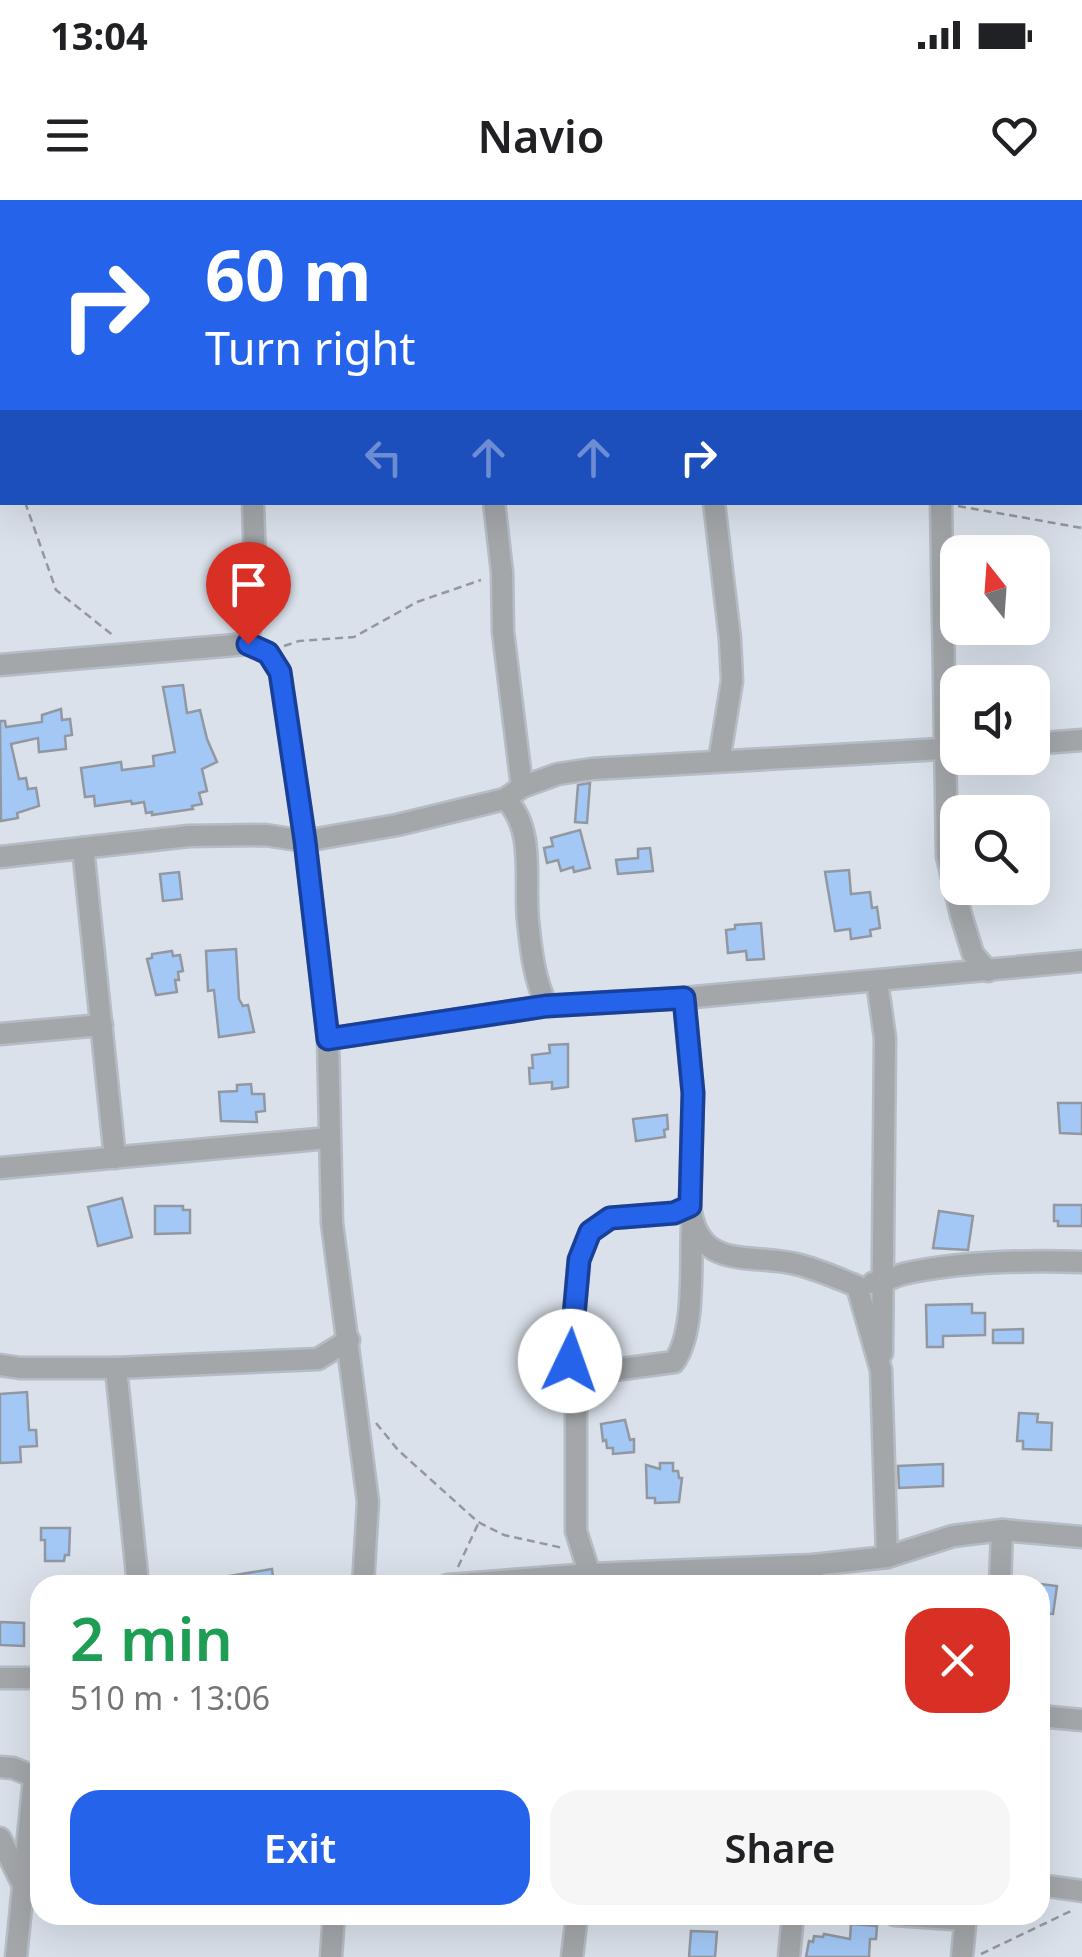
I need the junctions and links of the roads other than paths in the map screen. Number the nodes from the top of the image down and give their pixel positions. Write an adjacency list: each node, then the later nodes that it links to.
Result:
1 (253, 505): 5 (street)
2 (494, 505): 13 (street)
3 (714, 505): 11 (street)
4 (941, 505): 6 (street)
5 (248, 644): 7 (street); 14 (street)
6 (947, 665)
7 (0, 666)
8 (1082, 740): 9 (street)
9 (1050, 743)
10 (940, 749): 11 (street)
11 (718, 761): 13 (street)
12 (949, 775): 18 (street)
13 (514, 793): 14 (street); 21 (street)
14 (305, 841): 15 (street); 24 (street)
15 (83, 848): 16 (street); 22 (street)
16 (0, 857)
17 (1082, 961): 18 (street)
18 (988, 972): 19 (street)
19 (877, 980): 20 (street); 30 (street)
20 (684, 998): 21 (street); 28 (street)
21 (546, 1006): 24 (street)
22 (102, 1026): 23 (street); 26 (street)
23 (0, 1034)
24 (328, 1039): 25 (street)
25 (329, 1138): 26 (street); 32 (street)
26 (116, 1158): 27 (street)
27 (0, 1168)
28 (691, 1215): 31 (street); 38 (street); 38 (street)
29 (1082, 1262): 30 (street)
30 (883, 1282): 31 (street); 36 (street)
31 (857, 1286): 36 (street)
32 (350, 1340): 33 (street); 37 (street)
33 (318, 1359): 35 (street); 37 (street)
34 (0, 1364): 35 (street)
35 (116, 1368): 42 (street)
36 (881, 1370): 41 (street)
37 (355, 1392): 43 (street)
38 (576, 1394): 44 (street)
39 (1002, 1530): 40 (street); 41 (street); 46 (street)
40 (1082, 1538)
41 (886, 1557): 45 (street)
42 (137, 1575)
43 (364, 1575)
44 (590, 1575)
45 (813, 1575)
46 (1000, 1575)
47 (0, 1678): 48 (street)
48 (30, 1678)
49 (1050, 1717): 50 (street)
50 (1082, 1720)
51 (0, 1766): 52 (street)
52 (30, 1776)
53 (30, 1827): 55 (street)
54 (0, 1838): 55 (street)
55 (22, 1882): 62 (street)
56 (1050, 1887): 57 (street)
57 (1082, 1891)
58 (333, 1925): 63 (street)
59 (576, 1925): 64 (street)
60 (792, 1925): 65 (street)
61 (965, 1925): 66 (street)
62 (11, 1947)
63 (331, 1957)
64 (572, 1957)
65 (789, 1957)
66 (962, 1957)

